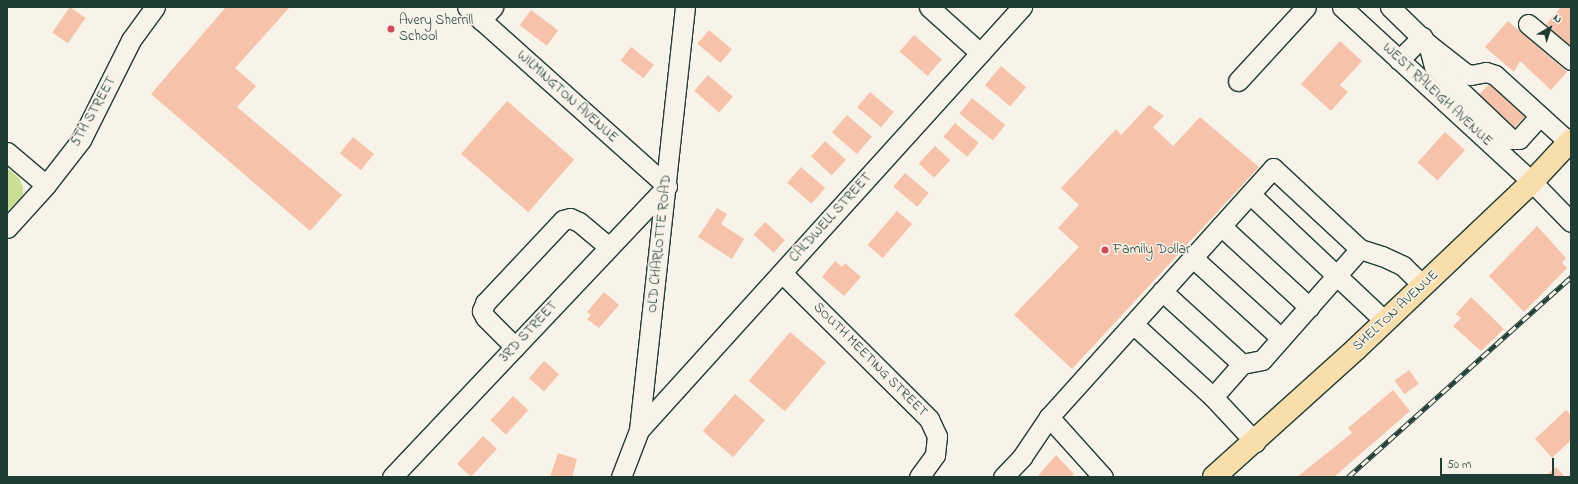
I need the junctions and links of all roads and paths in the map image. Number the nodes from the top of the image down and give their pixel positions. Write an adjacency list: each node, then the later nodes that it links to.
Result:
1 (155, 7): 22 (street, 5TH STREET)
2 (467, 7): 9 (street, WILMINGTON AVENUE)
3 (685, 7): 23 (street, OLD CHARLOTTE ROAD)
4 (929, 7): 12 (street)
5 (1022, 7): 12 (street, CALDWELL STREET)
6 (1306, 7): 15 (street)
7 (1390, 7): 11 (street)
8 (1349, 9): 13 (street, WEST RALEIGH AVENUE)
9 (487, 13): 23 (street, WILMINGTON AVENUE)
10 (1528, 24): 14 (street)
11 (1425, 41): 13 (street); 16 (street); 17 (street)
12 (980, 54): 31 (street, CALDWELL STREET)
13 (1399, 60): 16 (street, WEST RALEIGH AVENUE)
14 (1571, 60)
15 (1238, 81)
16 (1448, 88): 18 (street, WEST RALEIGH AVENUE)
17 (1540, 116): 18 (street); 19 (street)
18 (1496, 138): 21 (street, WEST RALEIGH AVENUE)
19 (1570, 141): 21 (main road, SHELTON AVENUE)
20 (7, 152): 22 (street)
21 (1532, 182): 25 (street, WEST RALEIGH AVENUE); 33 (main road, SHELTON AVENUE)
22 (46, 185): 27 (street, 5TH STREET)
23 (667, 186): 28 (street, 3RD STREET); 43 (street, OLD CHARLOTTE ROAD)
24 (1250, 194): 26 (street); 29 (street); 32 (street)
25 (1571, 222)
26 (1221, 226): 30 (street); 35 (street)
27 (7, 228)
28 (610, 247): 39 (street, 3RD STREET); 39 (street)
29 (1360, 249): 32 (street); 33 (street)
30 (1193, 258): 34 (street); 38 (street)
31 (782, 272): 43 (street, CALDWELL STREET); 48 (street, SOUTH MEETING STREET)
32 (1338, 274): 35 (street); 36 (street)
33 (1423, 286): 36 (main road, SHELTON AVENUE)
34 (1162, 291): 37 (street); 40 (street)
35 (1309, 307): 38 (street)
36 (1385, 321): 44 (main road, SHELTON AVENUE)
37 (1133, 324): 41 (street); 42 (street)
38 (1281, 338): 40 (street)
39 (515, 347): 46 (street, 3RD STREET)
40 (1242, 364): 41 (street)
41 (1213, 397): 44 (street)
42 (1049, 417): 49 (street); 50 (street)
43 (639, 430): 47 (street, OLD CHARLOTTE ROAD)
44 (1255, 442): 45 (main road, SHELTON AVENUE)
45 (1222, 474)
46 (392, 477)
47 (621, 477)
48 (919, 477)
49 (1003, 477)
50 (1103, 477)

